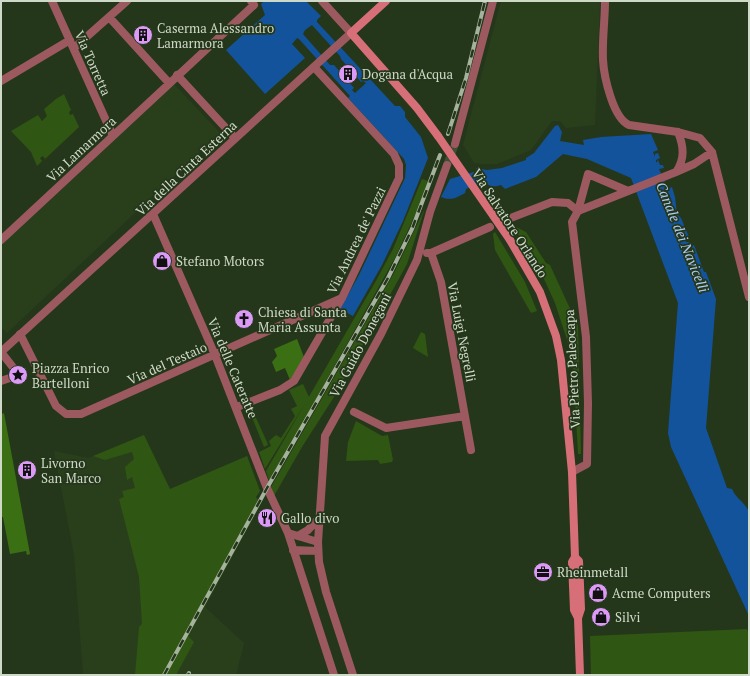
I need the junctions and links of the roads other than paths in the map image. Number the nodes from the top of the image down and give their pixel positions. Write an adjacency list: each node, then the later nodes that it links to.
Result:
1 (52, 1): 10 (street, Via Torretta)
2 (126, 1): 8 (street)
3 (322, 1): 9 (street)
4 (386, 1): 9 (main road, Via della Cinta Esterna)
5 (493, 1): 19 (street)
6 (605, 1): 16 (street)
7 (253, 3): 13 (street, Via Lamarmora)
8 (109, 17): 11 (street); 15 (street)
9 (352, 32): 12 (street, Via della Cinta Esterna); 41 (main road, Via Salvatore Orlando, bridge)
10 (70, 40): 11 (street, Via Torretta); 14 (street)
11 (74, 48): 17 (street, Via Torretta)
12 (314, 67): 18 (street, Via della Cinta Esterna); 32 (street, Via Andrea de' Pazzi)
13 (177, 75): 15 (street, Via Lamarmora); 18 (street)
14 (1, 81)
15 (169, 83): 17 (street, Via Lamarmora)
16 (678, 132): 20 (street); 22 (street)
17 (113, 136): 28 (street, Via Lamarmora)
18 (235, 138): 25 (street, Via della Cinta Esterna)
19 (455, 144)
20 (712, 152): 22 (street); 31 (street)
21 (447, 165): 29 (street, Via Guido Donegani)
22 (676, 172): 23 (street)
23 (628, 190): 24 (street); 24 (street)
24 (578, 211): 26 (street); 41 (street, Via Pietro Paleocapa)
25 (153, 214): 33 (street, Via della Cinta Esterna); 35 (street, Via delle Cateratte)
26 (508, 219)
27 (490, 227): 30 (street)
28 (1, 240)
29 (420, 252): 30 (street); 42 (street, Via Guido Donegani)
30 (431, 253): 39 (street, Via Luigi Negrelli)
31 (749, 297)
32 (342, 298): 35 (street, Via del Testaio); 37 (street, Via Andrea de' Pazzi)
33 (20, 334): 34 (street, Via della Cinta Esterna); 35 (street, Via del Testaio)
34 (1, 352): 36 (street)
35 (215, 355): 37 (street, Via delle Cateratte)
36 (1, 381)
37 (237, 407): 43 (street, Via delle Cateratte)
38 (354, 412): 39 (street)
39 (465, 416): 40 (street, Via Luigi Negrelli)
40 (471, 450)
41 (572, 472): 50 (main road, Via Salvatore Orlando)
42 (320, 517): 44 (street); 45 (street, Via Guido Donegani)
43 (288, 533): 44 (street); 46 (street, Via delle Cateratte)
44 (298, 536): 45 (street)
45 (318, 542): 47 (street, Via Guido Donegani)
46 (293, 550): 47 (street); 48 (street, Via delle Cateratte)
47 (318, 551): 49 (street, Via Guido Donegani)
48 (334, 675)
49 (353, 675)
50 (580, 675)

